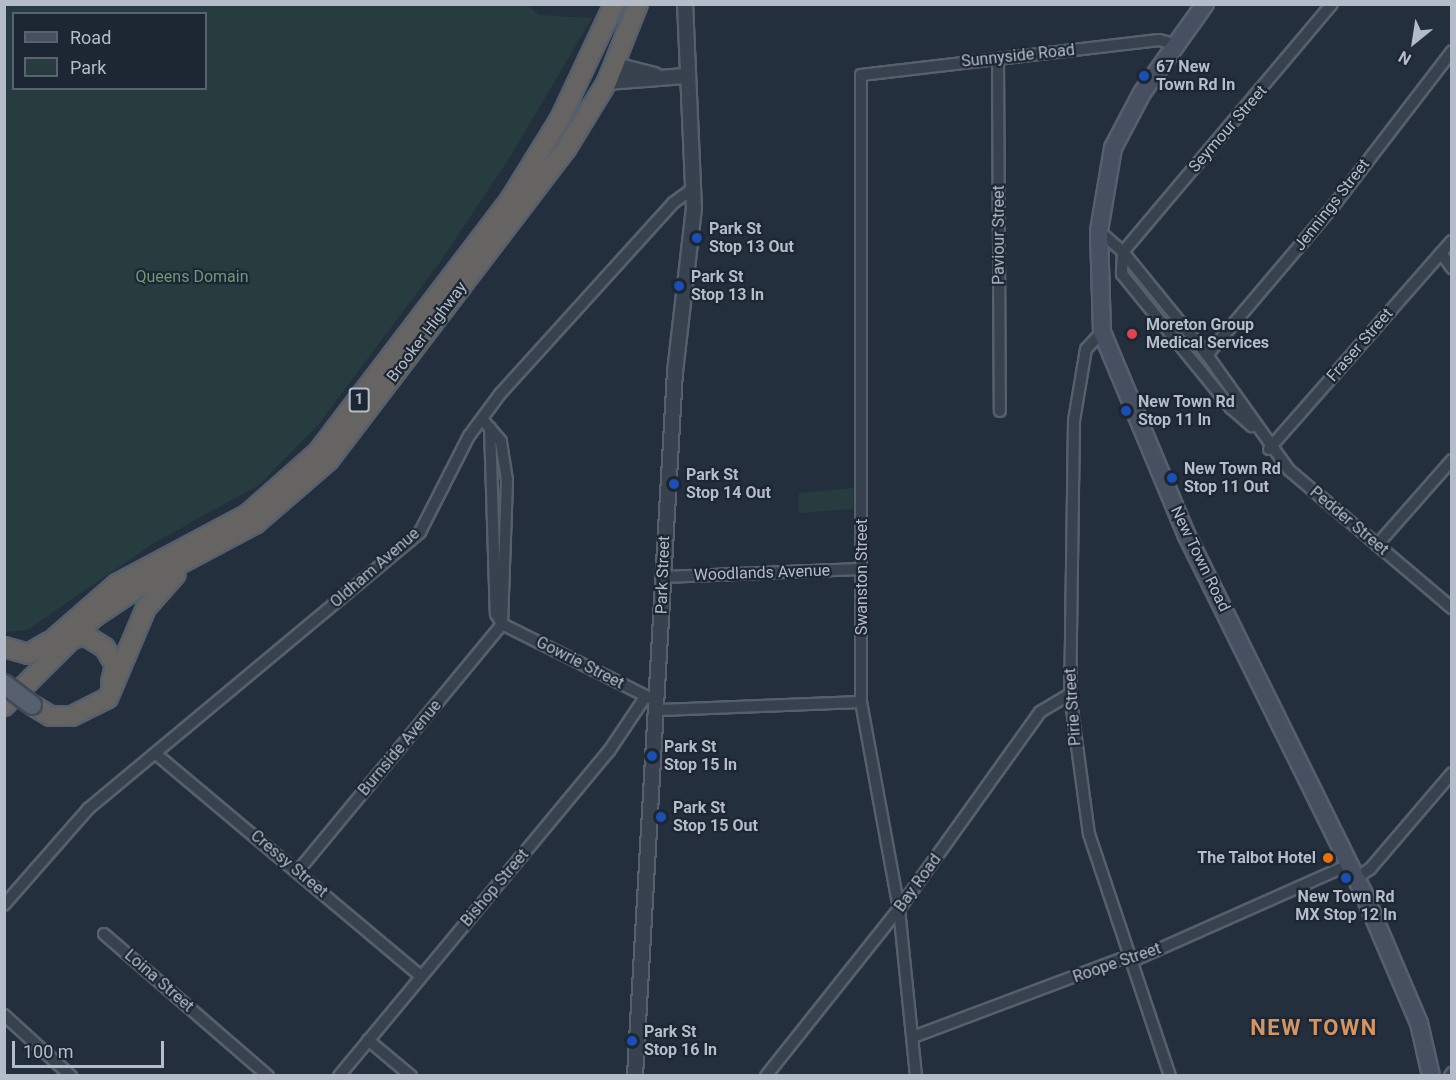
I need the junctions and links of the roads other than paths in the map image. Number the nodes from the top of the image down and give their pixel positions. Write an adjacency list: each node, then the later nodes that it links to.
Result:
1 (614, 4): 17 (highway, Brooker Highway / 1)
2 (638, 4): 7 (highway, Brooker Highway / 1)
3 (685, 4): 14 (street, Park Street)
4 (1189, 4): 8 (main road)
5 (1205, 4): 8 (main road, New Town Road)
6 (1332, 4): 21 (street, Seymour Street)
7 (626, 39): 11 (highway, Brooker Highway / 1); 12 (street)
8 (1178, 40): 10 (street, Sunnyside Road); 19 (main road, New Town Road)
9 (1452, 51): 25 (street, Jennings Street)
10 (998, 59): 13 (street, Sunnyside Road); 26 (street, Paviour Street)
11 (615, 64): 12 (street); 16 (highway, Brooker Highway / 1); 17 (highway)
12 (640, 72): 15 (street)
13 (861, 75): 33 (street, Swanston Street)
14 (685, 76): 15 (street); 18 (street, Park Street)
15 (663, 77): 16 (street)
16 (607, 82): 32 (highway, Brooker Highway / 1)
17 (560, 119): 38 (highway, Brooker Highway / 1)
18 (695, 187): 27 (street, Oldham Avenue); 34 (street, Park Street)
19 (1099, 231): 21 (street, Pedder Street); 24 (main road, New Town Road)
20 (1452, 241): 22 (street, Fraser Street)
21 (1123, 252): 25 (street, Pedder Street); 28 (street, Pedder Street)
22 (1441, 253): 23 (street); 29 (street, Fraser Street)
23 (1452, 268)
24 (1102, 332): 41 (street, Pirie Street); 49 (main road, New Town Road)
25 (1207, 355): 28 (street, Pedder Street)
26 (1000, 411)
27 (482, 419): 36 (street); 46 (street, Oldham Avenue)
28 (1253, 427): 29 (street, Pedder Street)
29 (1269, 449): 31 (street, Pedder Street)
30 (1452, 460): 31 (street)
31 (1377, 545): 35 (street, Pedder Street)
32 (215, 548): 37 (highway, Brooker Highway / 1); 44 (highway)
33 (861, 569): 34 (street, Woodlands Avenue); 43 (street, Swanston Street)
34 (663, 577): 42 (street, Park Street)
35 (1452, 608)
36 (502, 624): 42 (street, Gowrie Street); 48 (street, Burnside Avenue)
37 (70, 639): 44 (highway); 45 (highway, Brooker Highway / 1)
38 (49, 642): 39 (highway); 40 (highway, Brooker Highway / 1)
39 (4, 646)
40 (4, 686): 44 (main road, bridge)
41 (1070, 694): 51 (street, Bay Road); 53 (street, Pirie Street)
42 (655, 702): 43 (street); 54 (street, Bishop Street); 62 (street, Park Street)
43 (861, 702): 51 (street, Swanston Street)
44 (32, 705)
45 (4, 706)
46 (156, 754): 48 (street, Cressy Street); 50 (street, Oldham Avenue)
47 (1452, 773): 49 (street, Roope Street)
48 (298, 871): 54 (street, Cressy Street)
49 (1353, 871): 53 (street, Roope Street); 66 (main road, New Town Road)
50 (4, 905)
51 (899, 909): 56 (street, Swanston Street); 63 (street, Bay Road)
52 (104, 934): 59 (street, Loina Street)
53 (1130, 960): 56 (street, Roope Street); 65 (street, Pirie Street)
54 (421, 976): 57 (street, Bishop Street)
55 (4, 1015): 58 (street)
56 (913, 1037): 64 (street, Swanston Street)
57 (368, 1040): 60 (street, Bishop Street); 61 (street)
58 (71, 1076)
59 (268, 1076)
60 (339, 1076)
61 (411, 1076)
62 (635, 1076)
63 (766, 1076)
64 (916, 1076)
65 (1170, 1076)
66 (1431, 1076)

